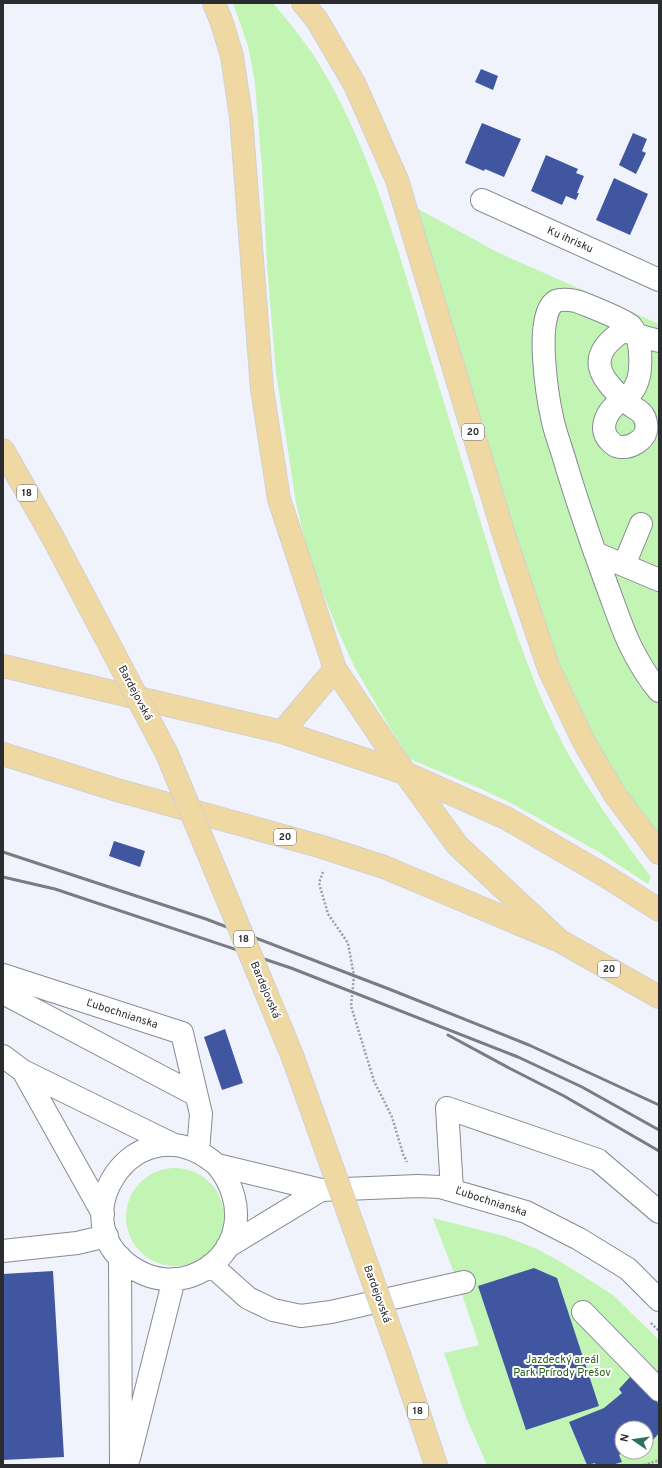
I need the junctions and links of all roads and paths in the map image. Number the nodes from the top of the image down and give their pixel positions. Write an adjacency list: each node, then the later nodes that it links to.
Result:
1 (214, 3): 13 (main road, 20)
2 (303, 3): 19 (main road, 20)
3 (482, 200): 4 (street, Ku ihrisku)
4 (659, 280)
5 (634, 333): 5 (street); 6 (street); 9 (street)
6 (659, 341)
7 (3, 450): 49 (main road, Bardejovská / 18, bridge)
8 (641, 524): 10 (street)
9 (594, 552): 10 (street); 14 (street)
10 (624, 565): 11 (street)
11 (659, 580)
12 (3, 666): 15 (main road)
13 (335, 669): 15 (main road); 17 (main road, 20)
14 (659, 692)
15 (282, 732): 17 (main road)
16 (3, 754): 18 (main road, 20)
17 (405, 774): 20 (main road); 21 (main road, 20)
18 (331, 850): 21 (main road, 20); 31 (path)
19 (659, 853)
20 (659, 910)
21 (560, 941): 24 (main road, 20)
22 (3, 975): 27 (street, Ľubochnianska)
23 (3, 993): 27 (street)
24 (659, 997)
25 (3, 1056): 26 (street)
26 (23, 1071): 28 (street); 35 (street)
27 (196, 1094): 29 (street, Ľubochnianska)
28 (174, 1146): 29 (street); 35 (street)
29 (198, 1151): 30 (street)
30 (217, 1165): 32 (street); 37 (street)
31 (418, 1186): 32 (street, Ľubochnianska); 33 (street, Ľubochnianska)
32 (321, 1190): 37 (street)
33 (452, 1190): 34 (street); 43 (street, Ľubochnianska)
34 (659, 1212)
35 (103, 1214): 36 (street)
36 (107, 1236): 38 (street); 39 (street)
37 (227, 1247): 40 (street)
38 (3, 1251)
39 (120, 1257): 41 (street); 47 (street)
40 (211, 1265): 41 (street); 42 (street)
41 (174, 1280): 48 (street)
42 (464, 1282)
43 (659, 1300)
44 (583, 1312): 45 (street)
45 (659, 1390)
46 (659, 1460): 50 (path)
47 (121, 1465)
48 (127, 1465)
49 (436, 1465)
50 (644, 1465)

